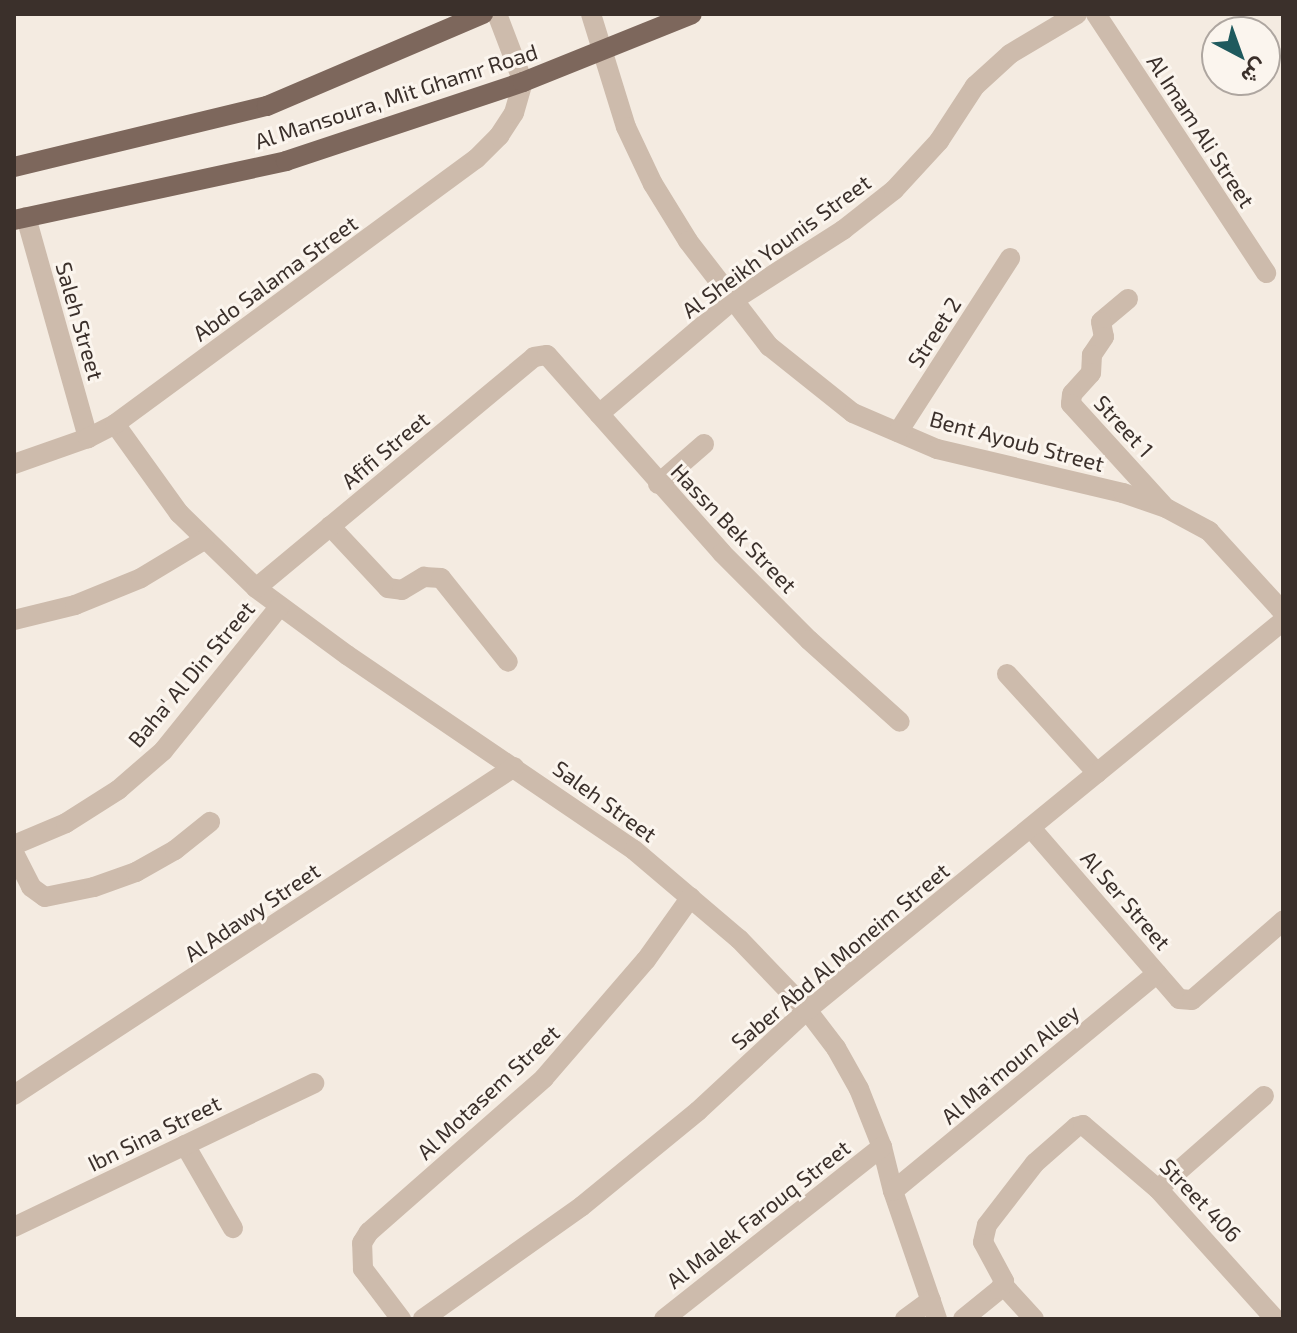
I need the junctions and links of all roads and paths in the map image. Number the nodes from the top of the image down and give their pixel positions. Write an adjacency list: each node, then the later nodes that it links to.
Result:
1 (483, 14): 9 (main road, Al Mansoura, Mit Ghamr Road)
2 (497, 14): 8 (street)
3 (591, 14): 7 (street, Bent Ayoub Street)
4 (692, 14): 7 (main road, Al Mansoura, Mit Ghamr Road)
5 (1077, 14): 14 (street, Al Sheikh Younis Street)
6 (1096, 14): 12 (street, Al Imam Ali Street)
7 (601, 48): 8 (main road, Al Mansoura, Mit Ghamr Road); 14 (street, Bent Ayoub Street)
8 (523, 82): 10 (main road, Al Mansoura, Mit Ghamr Road); 17 (street, Abdo Salama Street)
9 (14, 167)
10 (20, 218): 19 (street, Saleh Street)
11 (1010, 258): 18 (street, Street 2)
12 (1266, 273)
13 (1128, 299): 23 (street, Street 1)
14 (732, 301): 16 (street, Al Sheikh Younis Street); 18 (street, Bent Ayoub Street)
15 (547, 355): 16 (street, Hassn Bek Street); 24 (street, Afifi Street)
16 (599, 414): 22 (street, Hassn Bek Street)
17 (115, 424): 19 (street, Abdo Salama Street); 25 (street, Saleh Street)
18 (898, 432): 23 (street, Bent Ayoub Street)
19 (88, 438): 21 (street, Abdo Salama Street)
20 (704, 444): 22 (street)
21 (14, 464)
22 (658, 484): 33 (street, Hassn Bek Street)
23 (1166, 508): 28 (street, Bent Ayoub Street)
24 (330, 526): 26 (street, Afifi Street); 31 (street)
25 (204, 540): 26 (street, Saleh Street); 29 (street)
26 (256, 588): 27 (street, Saleh Street)
27 (280, 606): 34 (street, Saleh Street); 38 (street, Baha' Al Din Street)
28 (1283, 612)
29 (14, 620)
30 (1283, 621): 35 (street, Saber Abd Al Moneim Street)
31 (508, 662)
32 (1007, 674): 35 (street)
33 (900, 722)
34 (514, 767): 40 (street, Saleh Street); 45 (street, Al Adawy Street)
35 (1097, 773): 37 (street, Saber Abd Al Moneim Street)
36 (210, 822): 39 (street)
37 (1031, 828): 42 (street, Al Ser Street); 43 (street, Saber Abd Al Moneim Street)
38 (14, 845)
39 (14, 853)
40 (691, 897): 43 (street, Saleh Street); 55 (street, Al Motasem Street)
41 (1283, 921): 42 (street, Al Ser Street)
42 (1157, 973): 50 (street, Al Ma'moun Alley)
43 (807, 1010): 48 (street, Saleh Street); 56 (street, Saber Abd Al Moneim Street)
44 (314, 1083): 47 (street, Ibn Sina Street)
45 (14, 1095)
46 (1264, 1096): 49 (street)
47 (185, 1145): 51 (street, Ibn Sina Street); 52 (street)
48 (882, 1147): 50 (street, Saleh Street); 57 (street, Al Malek Farouq Street)
49 (1158, 1189): 53 (street, Street 406); 61 (street, Street 406)
50 (893, 1191): 54 (street, Saleh Street)
51 (14, 1227)
52 (233, 1228)
53 (1003, 1285): 59 (street); 60 (street)
54 (934, 1309): 58 (street)
55 (401, 1319)
56 (423, 1319)
57 (664, 1319)
58 (905, 1319)
59 (963, 1319)
60 (1034, 1319)
61 (1275, 1319)

